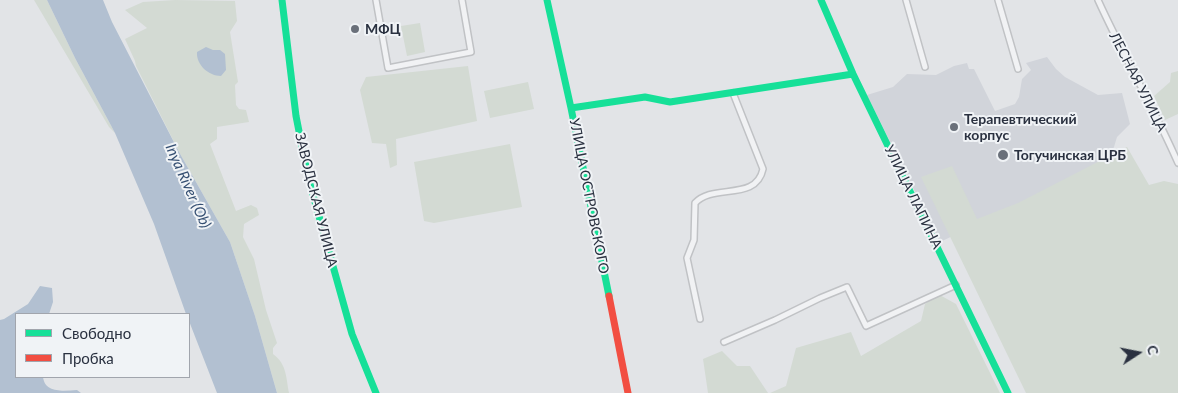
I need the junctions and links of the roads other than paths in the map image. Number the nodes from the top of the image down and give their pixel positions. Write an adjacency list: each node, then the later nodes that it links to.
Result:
1 (282, 0): 18 (street, ЗАВОДСКАЯ УЛИЦА)
2 (376, 0): 3 (street)
3 (462, 0)
4 (547, 0): 13 (street, УЛИЦА ОСТРОВСКОГО)
5 (821, 0): 11 (street, УЛИЦА ЛАПИНА)
6 (906, 0): 9 (street)
7 (998, 0): 10 (street)
8 (1098, 0): 14 (street, ЛЕСНАЯ УЛИЦА)
9 (925, 67)
10 (1018, 69)
11 (853, 74): 12 (street); 15 (street, УЛИЦА ЛАПИНА)
12 (733, 93): 13 (street); 16 (street)
13 (571, 108): 19 (street, УЛИЦА ОСТРОВСКОГО)
14 (1178, 163)
15 (956, 284): 17 (street); 20 (street, УЛИЦА ЛАПИНА)
16 (700, 319)
17 (724, 342)
18 (376, 393)
19 (628, 393)
20 (1008, 393)

